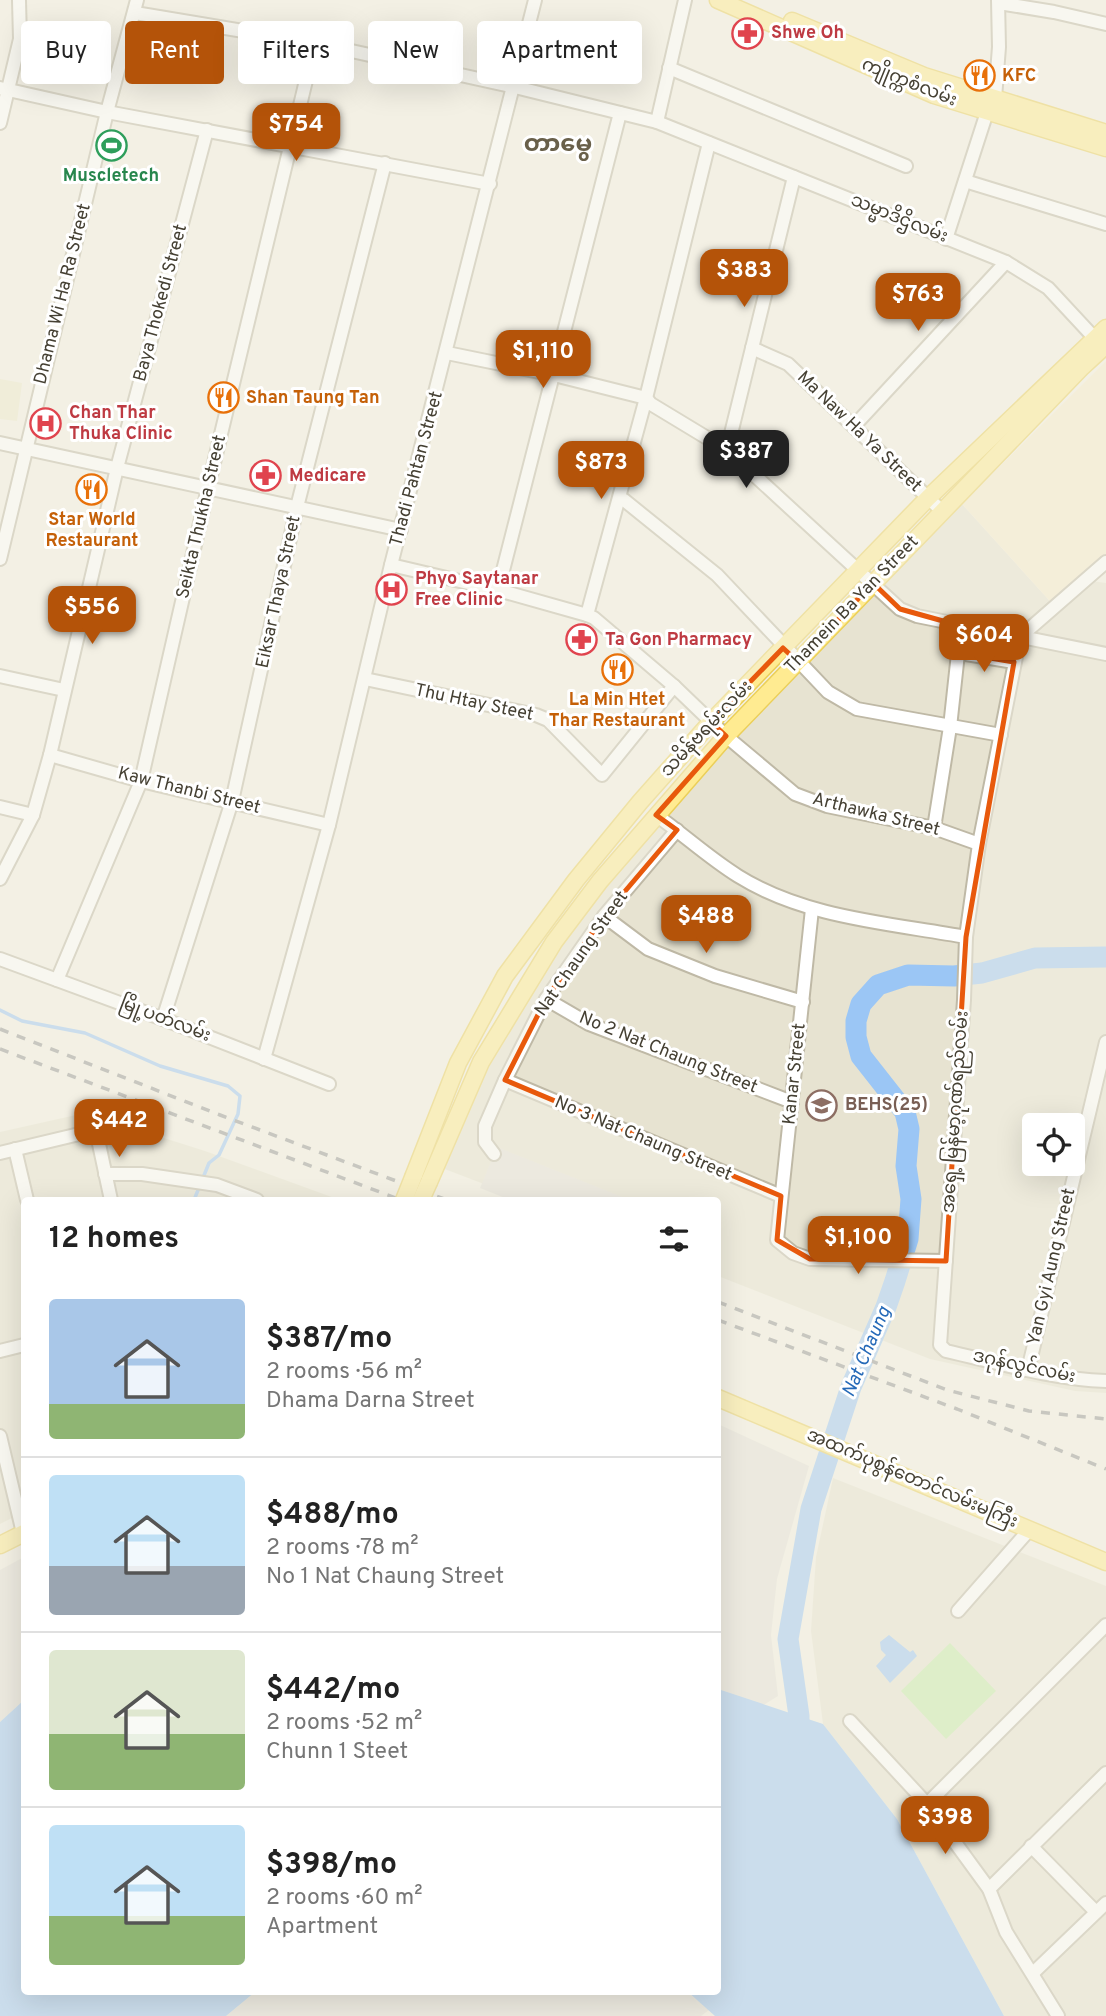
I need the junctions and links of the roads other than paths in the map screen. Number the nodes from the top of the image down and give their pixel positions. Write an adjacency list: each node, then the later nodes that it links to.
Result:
1 (19, 0): 14 (street)
2 (536, 0): 13 (street, Thadi Pahtan Street)
3 (685, 0): 11 (street)
4 (718, 0): 15 (main road, ကျိုက္ကစံလမ်း)
5 (743, 0): 15 (main road, ကျိုက္ကစံလမ်း)
6 (998, 2): 8 (street); 15 (street)
7 (136, 6): 9 (street, သမ္မာဒိဌိလမ်း); 16 (street, Dhama Wi Ha Ra Street)
8 (1106, 24)
9 (238, 27)
10 (354, 52): 13 (street, သမ္မာဒိဌိလမ်း)
11 (669, 68): 18 (street); 26 (street)
12 (305, 84): 23 (street, Seikta Thukha Street)
13 (515, 87): 17 (street, သမ္မာဒိဌိလမ်း); 29 (street, Thadi Pahtan Street)
14 (4, 89): 16 (street); 19 (street)
15 (991, 105): 21 (main road, ကျိုက္ကစံလမ်း); 24 (main road, ကျိုက္ကစံလမ်း); 28 (street)
16 (107, 112): 20 (street); 40 (street, Dhama Wi Ha Ra Street)
17 (620, 113): 18 (street, သမ္မာဒိဌိလမ်း); 36 (street)
18 (657, 122): 22 (street, သမ္မာဒိဌိလမ်း)
19 (0, 123)
20 (207, 130): 23 (street); 42 (street, Baya Thokedi Street)
21 (1106, 133)
22 (709, 143): 27 (street, သမ္မာဒိဌိလမ်း); 37 (street)
23 (290, 145): 25 (street); 43 (street, Seikta Thukha Street)
24 (1106, 148)
25 (385, 163): 29 (street); 46 (street, Eiksar Thaya Street)
26 (906, 166)
27 (794, 177): 31 (street, သမ္မာဒိဌိလမ်း); 34 (street)
28 (965, 181): 30 (street); 31 (street)
29 (490, 184): 35 (street, Thadi Pahtan Street)
30 (1106, 225)
31 (947, 239): 32 (street, သမ္မာဒိဌိလမ်း)
32 (1006, 262): 33 (street, သမ္မာဒိဌိလမ်း); 38 (street)
33 (1102, 340): 44 (main road, သမိန်ဗရမ်းလမ်း); 47 (main road, Thamein Ba Yan Street)
34 (752, 348): 38 (street, Ma Naw Ha Ya Street); 41 (street)
35 (447, 353): 36 (street); 48 (street, Thadi Pahtan Street)
36 (554, 375): 37 (street); 54 (street)
37 (646, 398): 41 (street); 45 (street)
38 (854, 426): 44 (street, Ma Naw Ha Ya Street)
39 (0, 443): 40 (street)
40 (26, 449): 42 (street); 49 (street, Dhama Wi Ha Ra Street)
41 (727, 450): 52 (street)
42 (117, 468): 43 (street); 66 (street, Baya Thokedi Street)
43 (208, 488): 46 (street); 72 (street, Seikta Thukha Street)
44 (929, 498): 47 (street, Ma Naw Ha Ya Street); 52 (main road, သမိန်ဗရမ်းလမ်း)
45 (619, 499): 55 (street); 58 (street)
46 (297, 508): 48 (street); 73 (street, Eiksar Thaya Street)
47 (943, 512): 53 (main road, Thamein Ba Yan Street)
48 (401, 530): 51 (street, Thadi Pahtan Street)
49 (0, 559)
50 (1106, 562): 57 (street)
51 (391, 565): 54 (street); 64 (street, Thadi Pahtan Street)
52 (860, 570): 53 (street); 58 (main road, သမိန်ဗရမ်းလမ်း)
53 (873, 583): 56 (street); 61 (main road, Thamein Ba Yan Street)
54 (499, 590): 55 (street)
55 (587, 615): 65 (street, Arthawka Street)
56 (961, 626): 57 (street); 59 (street)
57 (1020, 637): 60 (street); 62 (street, အရှေ့ မြန်မာ့ဂုဏ်ရည်လမ်း)
58 (783, 648): 61 (street); 67 (main road, သမိန်ဗရမ်းလမ်း)
59 (960, 653): 62 (street); 68 (street)
60 (1106, 654)
61 (798, 662): 68 (street); 70 (main road, Thamein Ba Yan Street)
62 (1014, 662): 69 (street, အရှေ့ မြန်မာ့ဂုဏ်ရည်လမ်း)
63 (0, 676): 66 (street)
64 (365, 679): 65 (street, Thu Htay Steet); 77 (street, Thadi Pahtan Street)
65 (674, 686): 67 (street, Arthawka Street)
66 (64, 690): 71 (street, Baya Thokedi Street)
67 (711, 722): 70 (street, Arthawka Street); 99 (main road, သမိန်ဗရမ်းလမ်း)
68 (950, 727): 69 (street); 78 (street)
69 (1001, 735): 80 (street, အရှေ့ မြန်မာ့ဂုဏ်ရည်လမ်း)
70 (726, 736): 76 (main road, Thamein Ba Yan Street); 78 (street, Arthawka Street)
71 (50, 755): 72 (street, Kaw Thanbi Street); 75 (street, Baya Thokedi Street)
72 (141, 781): 73 (street, Kaw Thanbi Street); 86 (street, Seikta Thukha Street)
73 (232, 802): 77 (street, Kaw Thanbi Street); 89 (street, Eiksar Thaya Street)
74 (0, 807): 75 (street)
75 (33, 815): 81 (street, Baya Thokedi Street)
76 (656, 815): 79 (street); 99 (main road, Thamein Ba Yan Street)
77 (329, 825): 91 (street, Thadi Pahtan Street)
78 (934, 828): 80 (street, Arthawka Street)
79 (677, 830): 82 (street); 83 (street, Nat Chaung Street)
80 (978, 844): 84 (street, အရှေ့ မြန်မာ့ဂုဏ်ရည်လမ်း)
81 (0, 879)
82 (811, 909): 84 (street); 88 (street, Kanar Street)
83 (604, 916): 87 (street, Nat Chaung Street); 88 (street)
84 (966, 937): 106 (street, အရှေ့ မြန်မာ့ဂုဏ်ရည်လမ်း)
85 (0, 959): 86 (street, မြို့ပတ်လမ်း)
86 (57, 980): 89 (street, မြို့ပတ်လမ်း)
87 (546, 999): 92 (street, Nat Chaung Street); 94 (street, No 2 Nat Chaung Street)
88 (803, 1002): 94 (street, Kanar Street)
89 (163, 1018): 91 (street, မြို့ပတ်လမ်း)
90 (1106, 1042): 110 (street, Yan Gyi Aung Street)
91 (264, 1059): 93 (street, မြို့ပတ်လမ်း)
92 (505, 1080): 97 (street, Nat Chaung Street); 100 (street, No 3 Nat Chaung Street)
93 (329, 1084)
94 (792, 1102): 100 (street, Kanar Street)
95 (15, 1149): 96 (street); 98 (street); 101 (street)
96 (0, 1153)
97 (494, 1154)
98 (105, 1174): 102 (street); 103 (street)
99 (422, 1179): 104 (main road, သမိန်ဗရမ်းလမ်း, bridge); 105 (main road, Thamein Ba Yan Street, bridge)
100 (781, 1196): 106 (street, Kanar Street)
101 (26, 1197)
102 (110, 1197)
103 (249, 1197)
104 (407, 1197)
105 (421, 1197)
106 (946, 1261): 108 (street, အရှေ့ မြန်မာ့ဂုဏ်ရည်လမ်း)
107 (21, 1346): 109 (street)
108 (942, 1349): 110 (street, ဒဂုန်လွင်လမ်း)
109 (0, 1351)
110 (1028, 1370): 111 (street, ဒဂုန်လွင်လမ်း)
111 (1106, 1381)
112 (721, 1399): 115 (main road, အထက်ပုစွန်တောင်လမ်းမကြီး)
113 (0, 1436): 114 (street)
114 (21, 1521)
115 (1030, 1529): 118 (main road, အထက်ပုစွန်တောင်လမ်းမကြီး); 119 (street)
116 (21, 1534): 117 (main road)
117 (0, 1545)
118 (1106, 1562)
119 (958, 1611)
120 (1106, 1625): 123 (street)
121 (850, 1721): 123 (street)
122 (1106, 1773): 124 (street)
123 (927, 1804): 125 (street)
124 (1031, 1846): 125 (street); 126 (street)
125 (989, 1889): 127 (street)
126 (1101, 1907): 127 (street)
127 (1033, 1973): 128 (street)
128 (1058, 2016)

